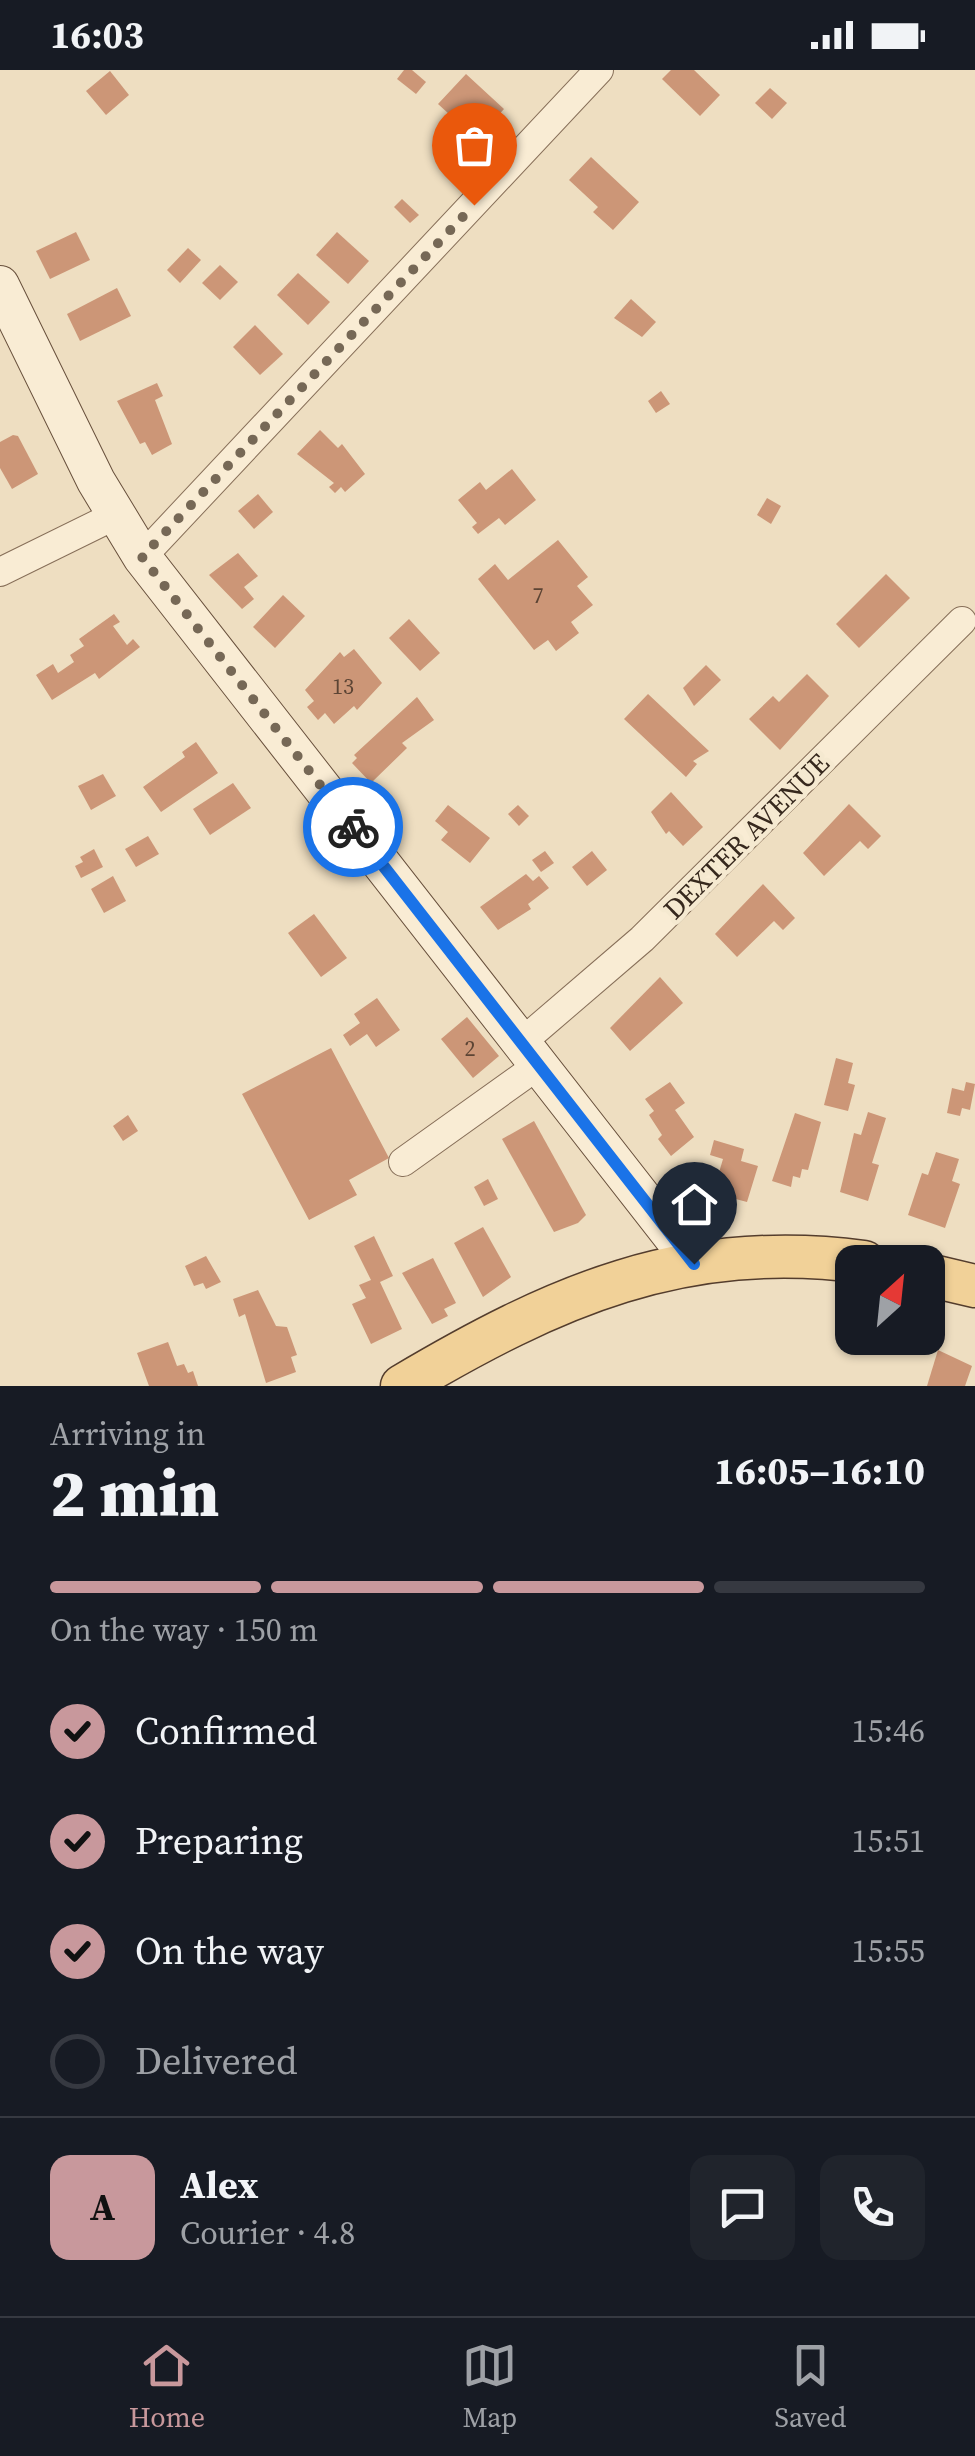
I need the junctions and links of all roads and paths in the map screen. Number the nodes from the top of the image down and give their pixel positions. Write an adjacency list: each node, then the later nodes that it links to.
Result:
1 (599, 70): 4 (street)
2 (0, 286): 3 (street)
3 (116, 515): 4 (street); 5 (street)
4 (142, 557): 7 (street)
5 (0, 572)
6 (962, 620): 7 (street, DEXTER AVENUE)
7 (531, 1053): 8 (street, DEXTER AVENUE); 10 (street)
8 (403, 1162)
9 (835, 1259): 10 (main road)
10 (694, 1264): 13 (main road)
11 (945, 1279): 12 (main road)
12 (975, 1286)
13 (402, 1386)

